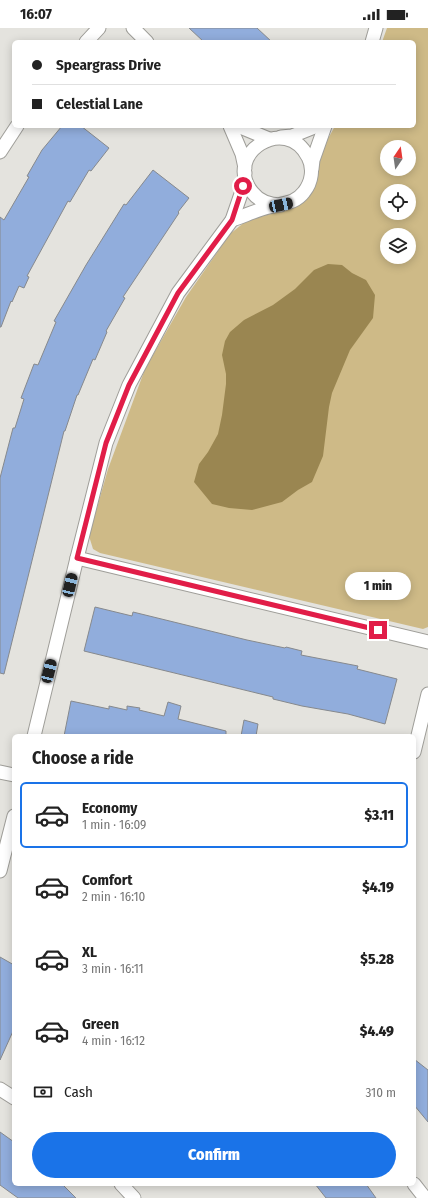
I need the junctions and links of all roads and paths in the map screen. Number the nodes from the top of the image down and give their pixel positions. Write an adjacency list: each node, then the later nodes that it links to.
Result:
1 (99, 28): 4 (street)
2 (133, 28): 5 (street)
3 (376, 28): 6 (street)
4 (88, 40)
5 (145, 40)
6 (373, 40)
7 (16, 128): 13 (street)
8 (231, 128): 14 (street)
9 (243, 128): 12 (street)
10 (312, 128): 12 (street)
11 (323, 128): 15 (street)
12 (273, 139): 14 (street); 15 (street)
13 (0, 152)
14 (245, 170): 16 (street); 17 (street)
15 (311, 172): 16 (street)
16 (281, 205): 17 (street)
17 (232, 220): 18 (street)
18 (77, 558): 19 (street); 21 (street)
19 (428, 642)
20 (428, 694): 22 (street)
21 (34, 734)
22 (416, 744)
23 (0, 772): 24 (street)
24 (12, 775)
25 (12, 824): 26 (street)
26 (0, 871)
27 (0, 1089): 28 (street)
28 (12, 1097)
29 (123, 1186): 31 (street)
30 (416, 1186): 32 (street)
31 (134, 1198)
32 (425, 1198)

